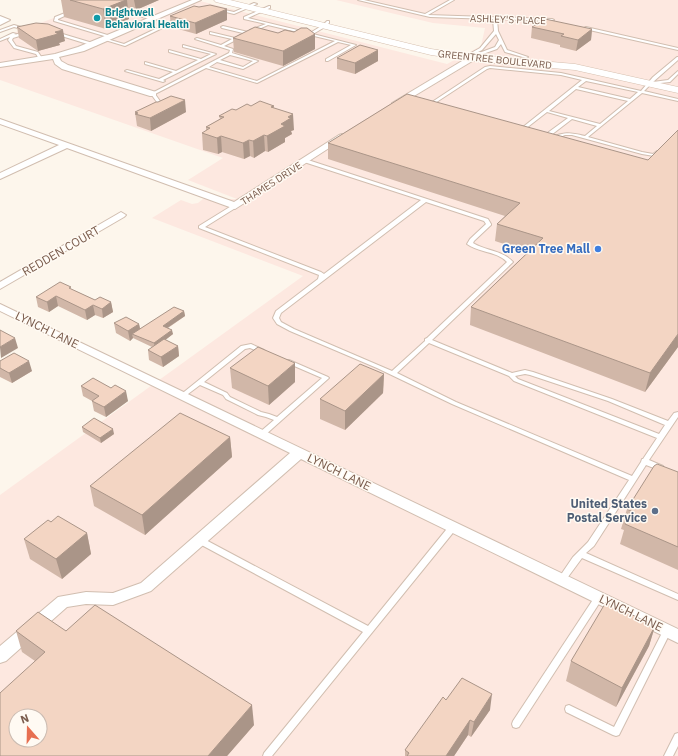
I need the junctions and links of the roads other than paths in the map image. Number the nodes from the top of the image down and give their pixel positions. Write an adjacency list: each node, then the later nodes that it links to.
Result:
1 (198, 0): 12 (street)
2 (220, 0): 5 (main road, GREENTREE BOULEVARD)
3 (360, 0): 9 (lane, ASHLEY'S PLACE)
4 (452, 0): 9 (lane)
5 (254, 6): 7 (lane); 16 (lane); 17 (main road, GREENTREE BOULEVARD)
6 (116, 8): 12 (lane)
7 (213, 9)
8 (76, 10): 27 (lane)
9 (425, 15): 11 (lane, ASHLEY'S PLACE)
10 (0, 18): 15 (street)
11 (496, 18): 14 (lane, ASHLEY'S PLACE); 22 (lane)
12 (153, 19): 27 (street)
13 (179, 20): 27 (lane)
14 (554, 21)
15 (0, 23)
16 (269, 24): 25 (lane); 26 (lane)
17 (326, 24): 26 (lane); 39 (main road, GREENTREE BOULEVARD)
18 (582, 27): 36 (lane)
19 (223, 28): 25 (lane)
20 (0, 31): 21 (lane)
21 (30, 31): 30 (lane); 41 (lane)
22 (496, 31): 31 (lane); 39 (lane)
23 (50, 32): 33 (lane)
24 (211, 33): 29 (lane)
25 (247, 33): 29 (lane)
26 (310, 34): 32 (lane)
27 (109, 38): 33 (street)
28 (197, 39): 35 (lane)
29 (235, 39): 35 (lane)
30 (0, 40)
31 (501, 40): 39 (lane); 42 (lane)
32 (338, 41): 45 (lane); 49 (lane)
33 (95, 45): 40 (street)
34 (184, 46): 44 (lane)
35 (221, 46): 38 (lane)
36 (678, 49)
37 (170, 51): 44 (lane)
38 (230, 54): 46 (lane); 46 (lane)
39 (475, 55): 42 (main road, GREENTREE BOULEVARD); 55 (main road, GREENTREE BOULEVARD); 65 (street)
40 (55, 56): 41 (street); 61 (street)
41 (40, 58): 48 (street)
42 (526, 58): 55 (main road, GREENTREE BOULEVARD)
43 (678, 58): 55 (lane)
44 (201, 60): 51 (lane)
45 (327, 60)
46 (218, 61): 49 (lane)
47 (146, 63): 51 (lane)
48 (0, 65)
49 (206, 67): 57 (lane)
50 (127, 71): 54 (lane)
51 (176, 72): 54 (lane)
52 (678, 72): 56 (lane)
53 (586, 79): 58 (lane); 60 (lane); 67 (lane)
54 (159, 80): 57 (lane)
55 (653, 81): 56 (main road, GREENTREE BOULEVARD); 59 (main road, GREENTREE BOULEVARD); 60 (lane)
56 (673, 82)
57 (172, 84): 61 (lane)
58 (576, 88): 62 (lane); 66 (lane)
59 (678, 90)
60 (642, 92): 62 (lane); 63 (lane)
61 (153, 94): 64 (lane)
62 (630, 100): 70 (lane)
63 (678, 100)
64 (160, 104)
65 (386, 109)
66 (546, 111): 68 (lane); 72 (lane)
67 (429, 112)
68 (571, 118): 70 (lane); 73 (lane)
69 (0, 121): 75 (street, THAMES DRIVE)
70 (600, 125): 73 (lane)
71 (352, 131): 80 (street, THAMES DRIVE)
72 (521, 137)
73 (586, 137): 74 (lane)
74 (601, 142): 76 (lane); 78 (lane)
75 (66, 145): 81 (street); 83 (street, THAMES DRIVE)
76 (597, 146)
77 (662, 149): 78 (lane)
78 (642, 152): 79 (lane)
79 (637, 157)
80 (306, 161): 82 (lane); 83 (street, THAMES DRIVE)
81 (0, 176)
82 (425, 200): 85 (lane); 88 (lane)
83 (235, 206): 85 (lane)
84 (121, 215): 86 (street, REDDEN COURT)
85 (320, 280): 91 (lane)
86 (0, 286)
87 (0, 307): 94 (street, LYNCH LANE)
88 (428, 340): 91 (lane); 92 (lane)
89 (271, 355): 93 (lane)
90 (278, 358): 96 (lane)
91 (393, 374): 103 (lane)
92 (512, 375): 97 (lane); 99 (lane)
93 (198, 382): 94 (lane); 96 (lane)
94 (182, 396): 98 (street, LYNCH LANE)
95 (677, 414): 97 (lane)
96 (278, 420): 98 (lane)
97 (669, 424): 99 (lane)
98 (262, 434): 100 (street, LYNCH LANE)
99 (660, 437): 101 (lane)
100 (299, 453): 104 (street, LYNCH LANE); 105 (street)
101 (644, 461): 102 (lane); 103 (lane)
102 (671, 472)
103 (633, 479): 106 (lane)
104 (453, 527): 107 (street, LYNCH LANE); 110 (lane)
105 (199, 540): 110 (lane); 112 (street)
106 (581, 554): 107 (lane); 108 (lane)
107 (562, 579): 109 (street, LYNCH LANE)
108 (678, 597)
109 (599, 598): 111 (street, LYNCH LANE); 114 (lane)
110 (369, 630): 116 (lane)
111 (673, 633): 113 (lane)
112 (0, 656)
113 (569, 709)
114 (516, 724)
115 (678, 737): 117 (lane)
116 (267, 756)
117 (668, 756)

